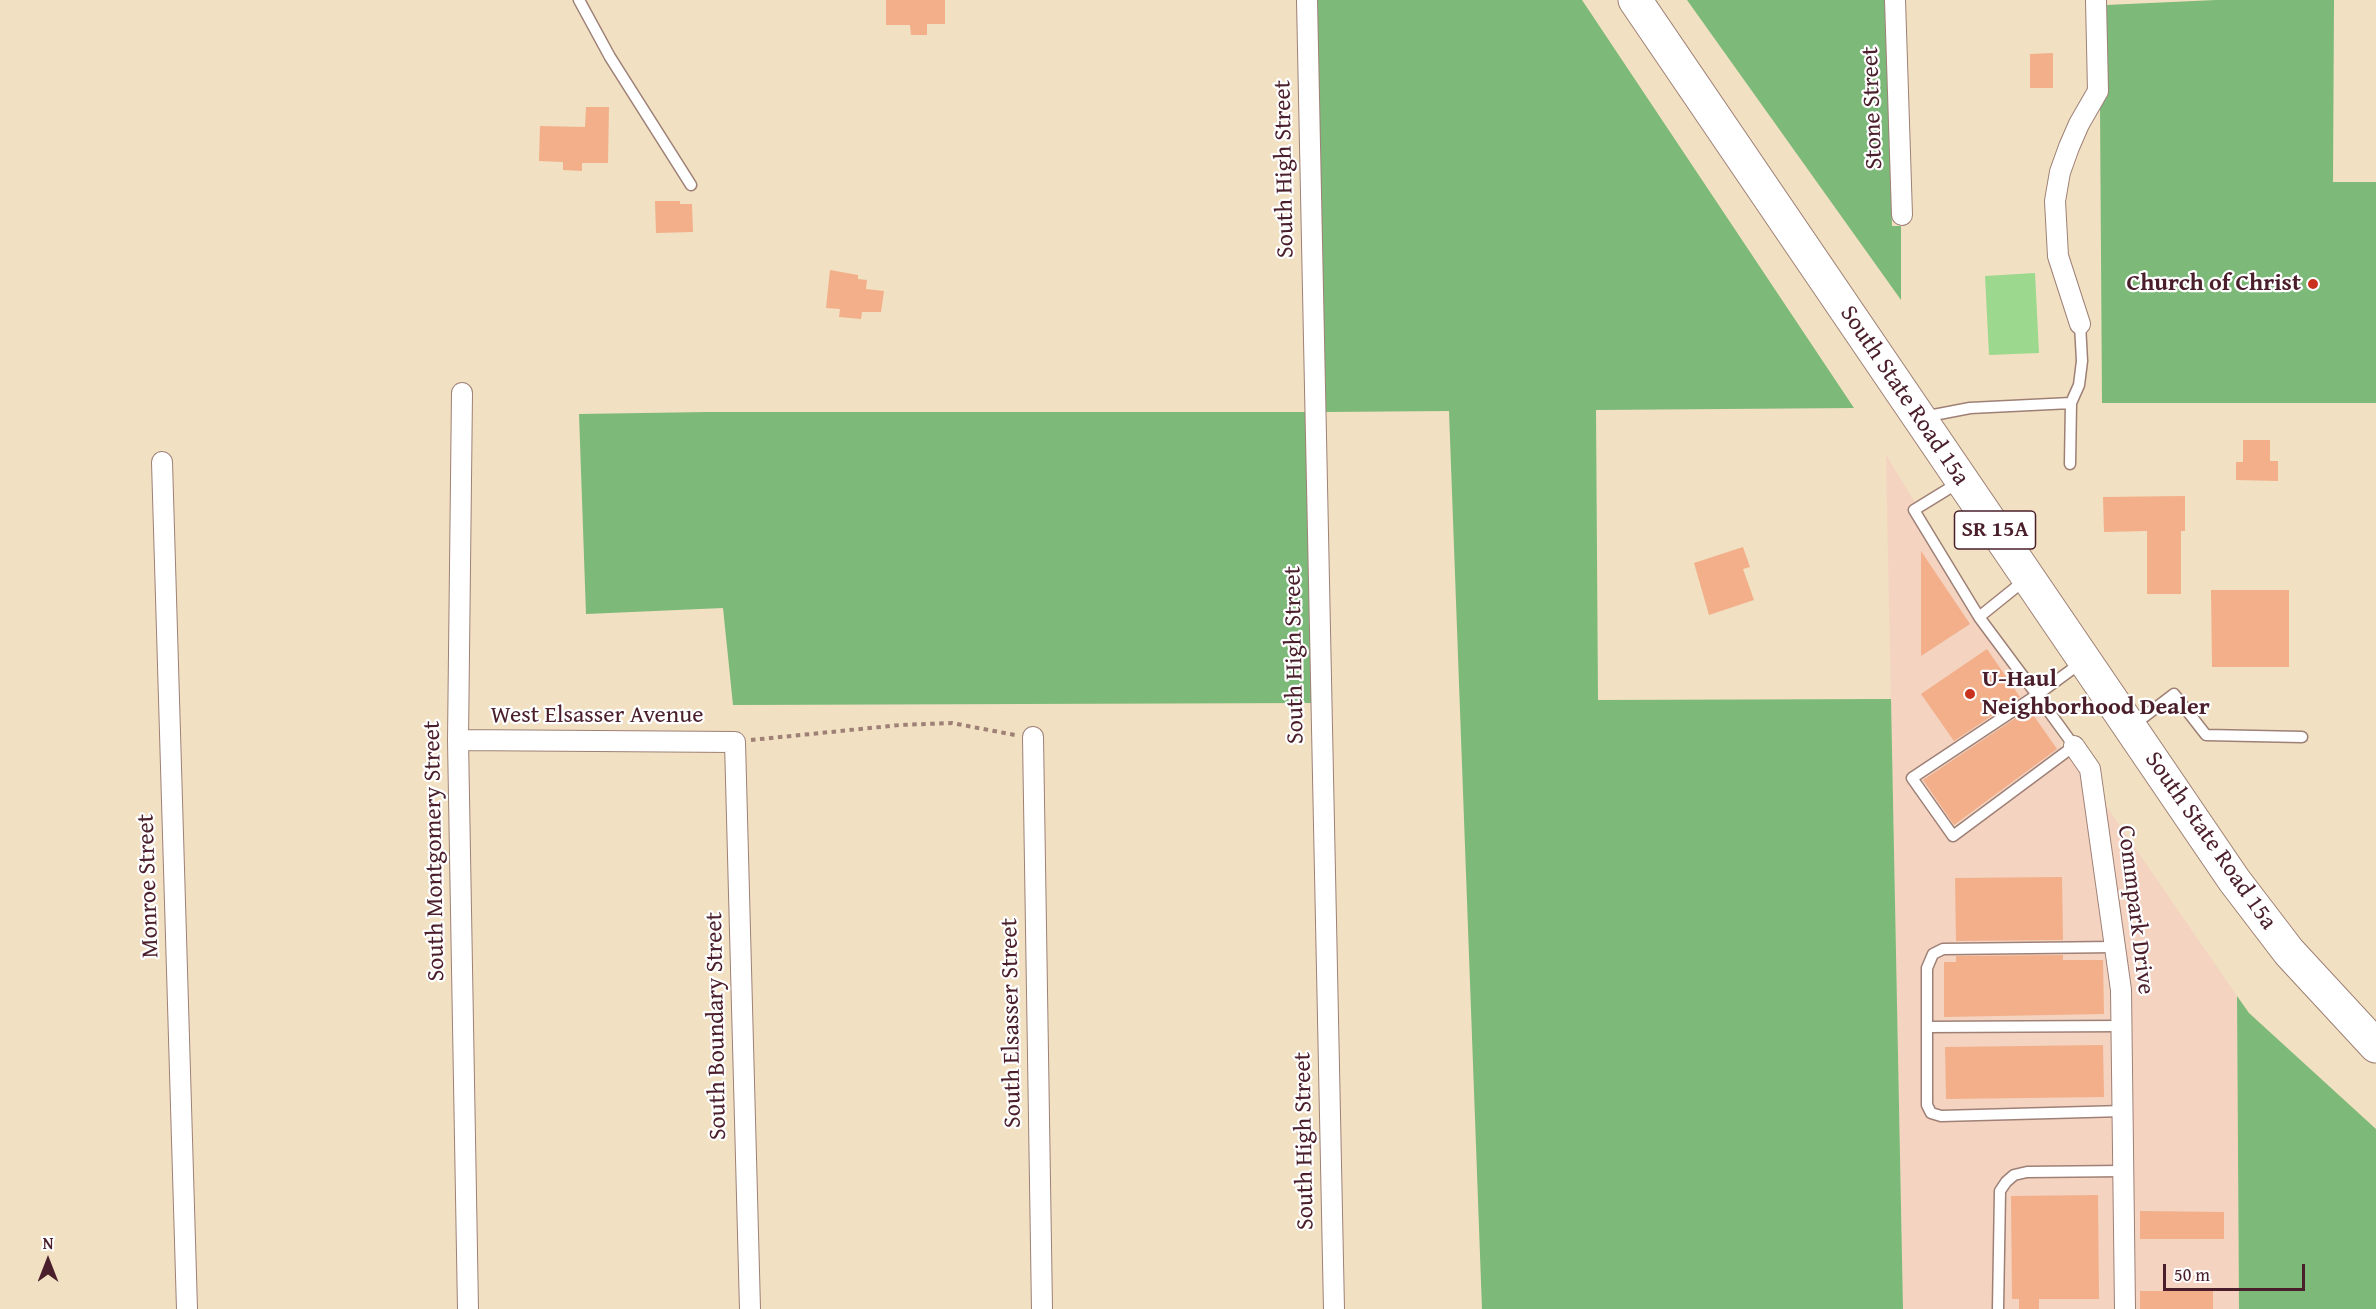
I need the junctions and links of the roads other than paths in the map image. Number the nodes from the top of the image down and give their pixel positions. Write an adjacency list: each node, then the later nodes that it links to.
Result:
1 (579, 0): 6 (lane)
2 (1307, 0): 35 (street, South High Street)
3 (1635, 0): 11 (highway, South State Road 15a / SR 15A)
4 (1895, 0): 7 (street, Stone Street)
5 (2097, 0): 8 (street)
6 (691, 185)
7 (1902, 215)
8 (2080, 324): 10 (lane)
9 (462, 393): 22 (street, South Montgomery Street)
10 (2071, 403): 11 (lane); 13 (lane)
11 (1919, 417): 14 (highway, South State Road 15a / SR 15A)
12 (162, 462): 31 (street, Monroe Street)
13 (2070, 464)
14 (1962, 480): 15 (highway, South State Road 15a / SR 15A); 16 (lane, Commpark Drive)
15 (2028, 578): 16 (lane); 17 (highway, South State Road 15a / SR 15A)
16 (1979, 616): 18 (lane, Commpark Drive)
17 (2084, 660): 18 (lane); 19 (highway, South State Road 15a / SR 15A)
18 (2037, 696): 24 (lane, Commpark Drive); 24 (lane)
19 (2130, 727): 20 (lane); 28 (highway, South State Road 15a / SR 15A)
20 (2302, 736)
21 (1033, 737): 34 (street, South Elsasser Street)
22 (458, 740): 23 (street, West Elsasser Avenue); 32 (street, South Montgomery Street)
23 (735, 742): 33 (street, South Boundary Street)
24 (2074, 746): 25 (street, Commpark Drive)
25 (2115, 947): 26 (street, Commpark Drive); 27 (lane)
26 (2122, 1026): 27 (lane); 29 (street, Commpark Drive)
27 (1927, 1027): 29 (lane)
28 (2375, 1055)
29 (2123, 1111): 30 (street, Commpark Drive)
30 (2124, 1171): 36 (lane); 37 (street, Commpark Drive)
31 (187, 1309)
32 (468, 1309)
33 (750, 1309)
34 (1042, 1309)
35 (1334, 1309)
36 (1998, 1309)
37 (2125, 1309)

